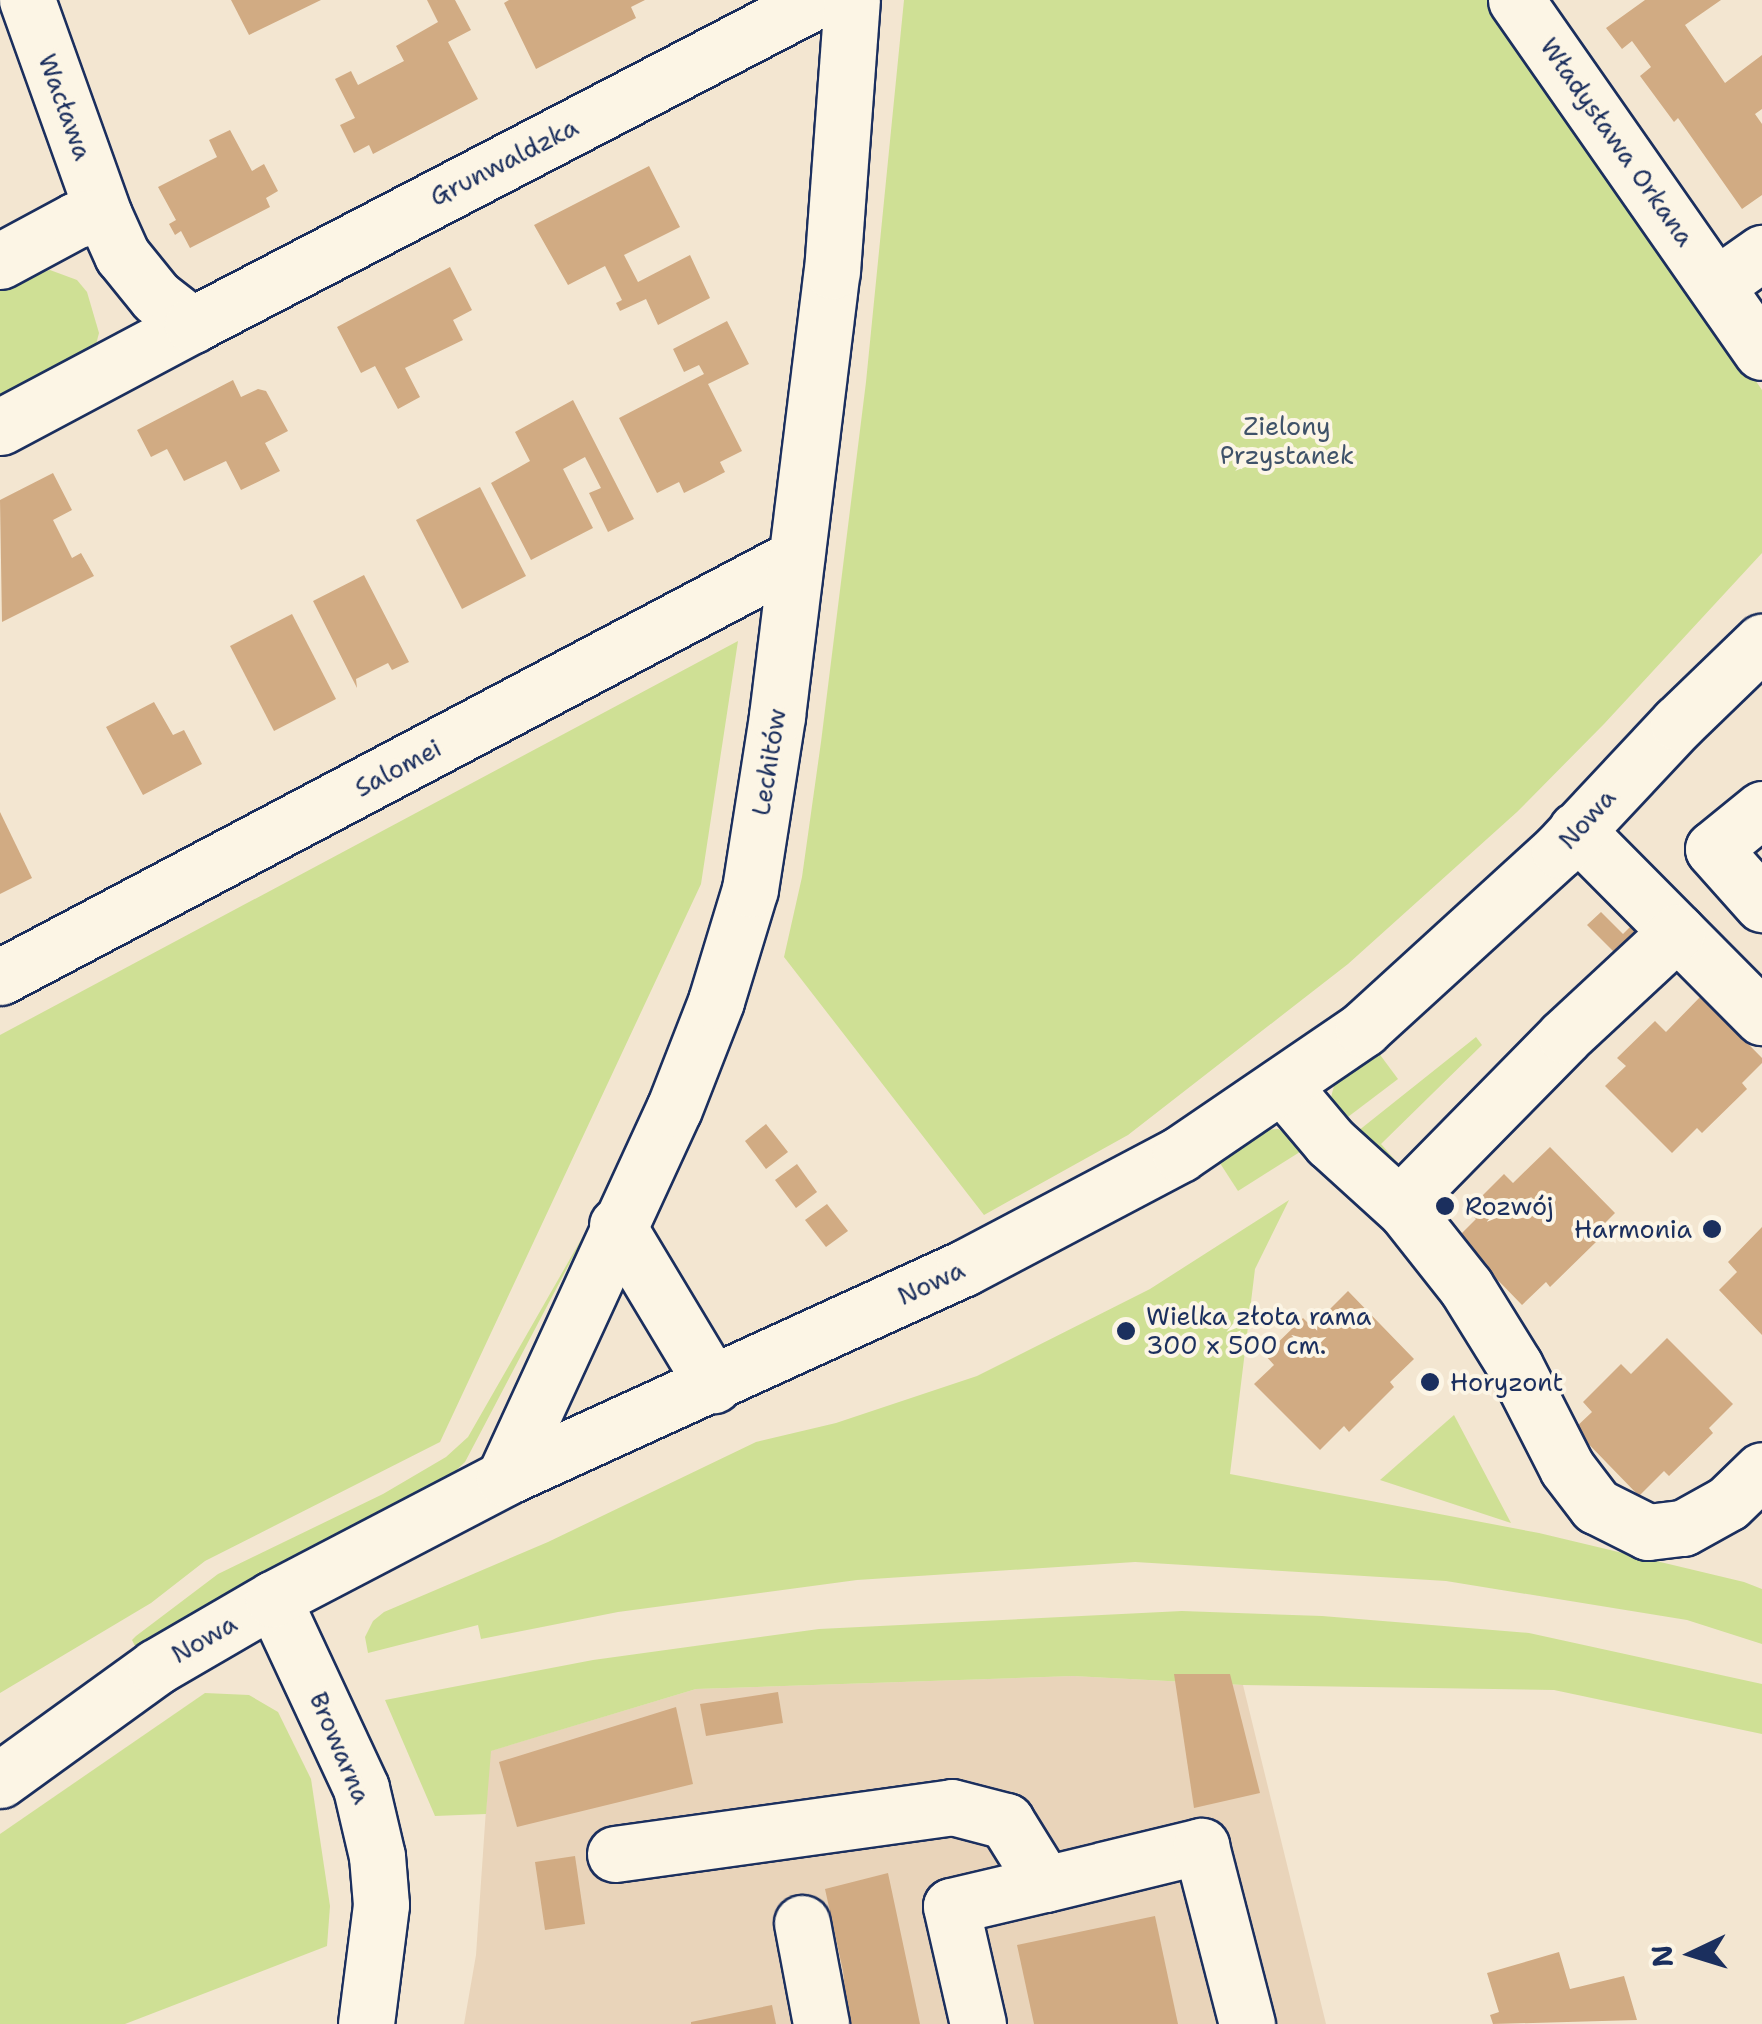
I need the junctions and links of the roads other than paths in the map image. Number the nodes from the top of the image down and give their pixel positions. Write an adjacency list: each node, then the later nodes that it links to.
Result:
1 (27, 0): 5 (street, Wacława)
2 (817, 0): 9 (street, Grunwaldzka)
3 (852, 0): 12 (street, Lechitów)
4 (1516, 0): 8 (street, Władysława Orkana)
5 (104, 215): 7 (street); 9 (street)
6 (1762, 253): 8 (street)
7 (0, 261)
8 (1718, 284): 10 (street, Władysława Orkana)
9 (192, 324): 11 (street, Grunwaldzka)
10 (1762, 352)
11 (0, 427)
12 (796, 557): 18 (street, Salomei); 22 (street, Lechitów)
13 (1762, 642): 15 (street, Nowa)
14 (1762, 809): 16 (street)
15 (1576, 830): 17 (street); 20 (street, Nowa)
16 (1762, 904)
17 (1677, 932): 19 (street); 21 (street)
18 (0, 978)
19 (1762, 1017)
20 (1282, 1085): 21 (street); 23 (street, Nowa)
21 (1400, 1204): 24 (street)
22 (617, 1225): 23 (street); 25 (street, Lechitów)
23 (713, 1384): 25 (street, Nowa)
24 (1762, 1470)
25 (504, 1478): 26 (street, Nowa)
26 (273, 1599): 27 (street, Nowa); 31 (street, Browarna)
27 (0, 1780)
28 (615, 1854): 29 (street)
29 (1044, 1884): 33 (street); 34 (street)
30 (802, 1923): 32 (street)
31 (366, 2024)
32 (821, 2024)
33 (978, 2024)
34 (1246, 2024)

